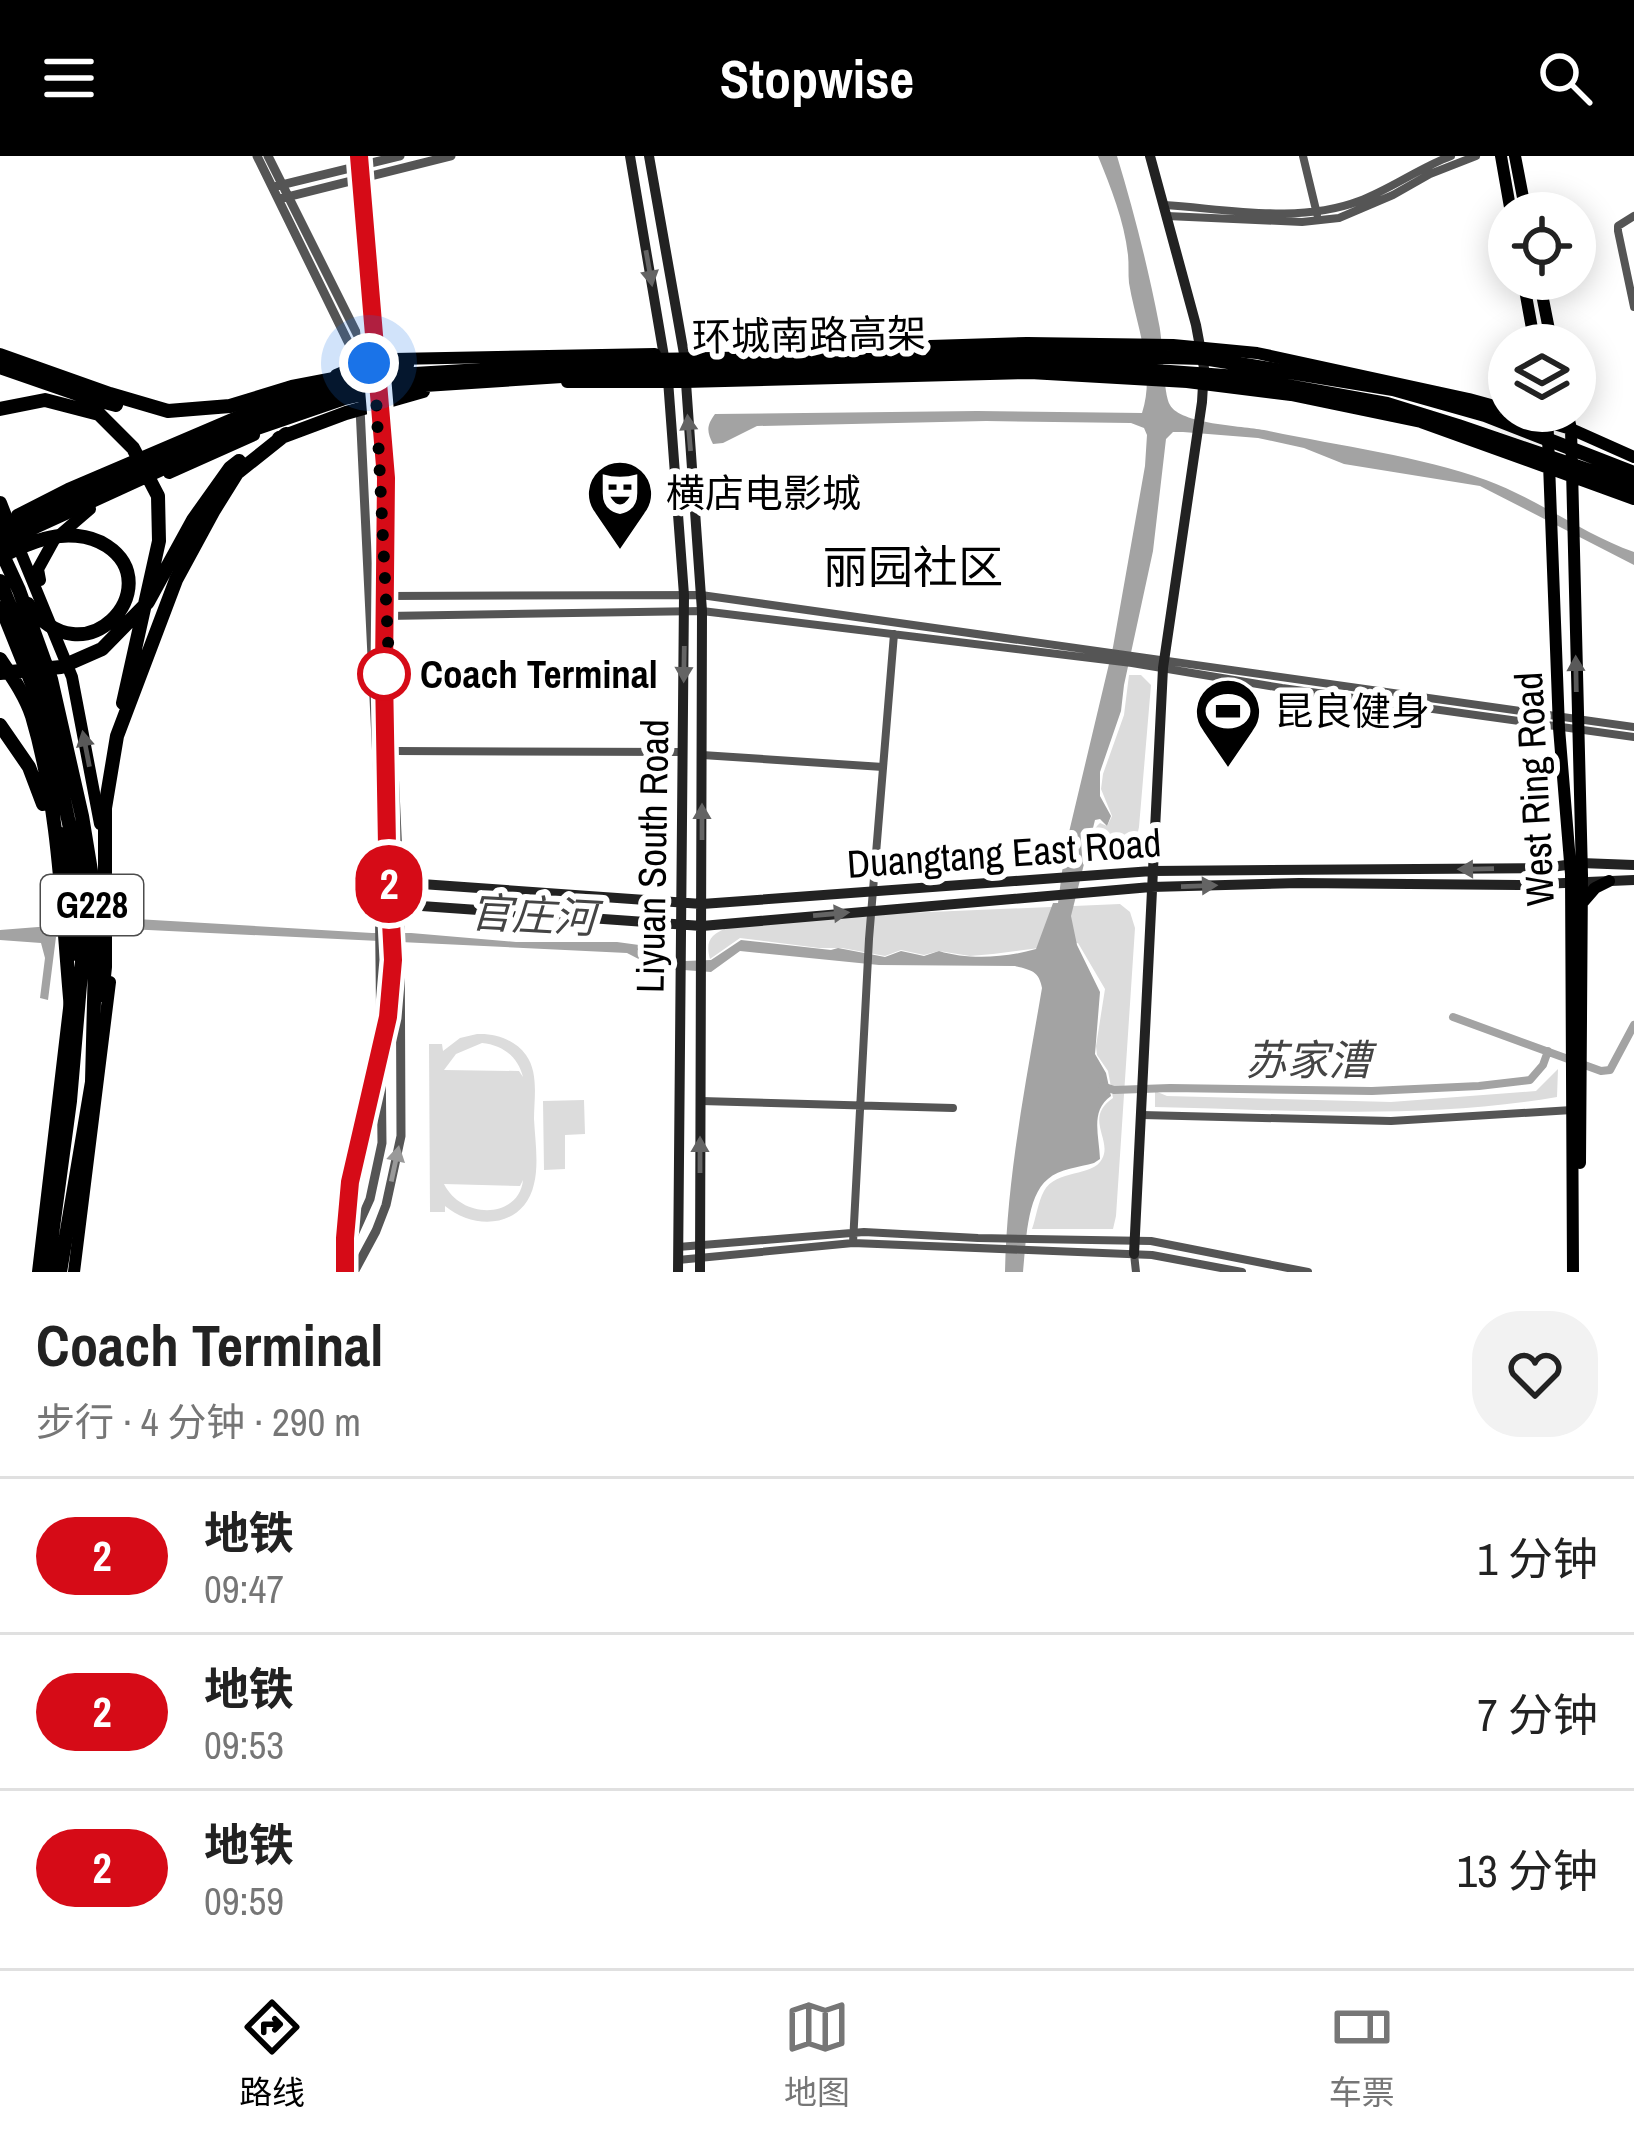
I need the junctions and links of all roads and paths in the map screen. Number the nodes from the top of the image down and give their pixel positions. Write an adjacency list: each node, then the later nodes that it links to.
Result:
1 (257, 156): 13 (street)
2 (268, 156): 13 (street)
3 (400, 156): 13 (street)
4 (451, 156): 16 (street)
5 (630, 156): 24 (main road, Liyuan South Road, one-way to 24)
6 (650, 156): 22 (main road, Liyuan South Road)
7 (1150, 156): 17 (main road)
8 (1304, 156): 18 (street)
9 (1451, 156): 18 (street)
10 (1476, 156): 18 (street)
11 (1501, 156): 14 (main road)
12 (1515, 156): 15 (main road)
13 (277, 186): 16 (street)
14 (1507, 192)
15 (1522, 192)
16 (283, 198): 25 (street)
17 (1166, 210): 18 (street); 21 (main road)
18 (1317, 216)
19 (1634, 216): 20 (street)
20 (1634, 308)
21 (1200, 348): 22 (main road); 30 (main road); 33 (main road)
22 (685, 354): 24 (main road); 29 (main road, Liyuan South Road)
23 (0, 355): 35 (highway)
24 (665, 355): 25 (main road); 28 (main road, Liyuan South Road)
25 (363, 364): 31 (street); 32 (street); 47 (main road)
26 (0, 368): 35 (highway)
27 (470, 375): 35 (highway); 39 (highway); 42 (highway, 环城南路高架); 44 (highway, 环城南路高架); 47 (highway, 环城南路高架); 48 (highway, 环城南路高架)
28 (668, 380): 29 (main road); 31 (main road); 51 (main road, Liyuan South Road)
29 (685, 382): 30 (main road); 52 (main road, Liyuan South Road, one-way to 29)
30 (1203, 385): 41 (main road); 63 (main road)
31 (376, 396): 32 (main road); 53 (street)
32 (359, 399): 46 (main road); 81 (street)
33 (1488, 406)
34 (0, 409): 69 (highway)
35 (168, 411)
36 (1549, 432): 41 (main road)
37 (1571, 432): 43 (main road)
38 (1578, 432): 40 (main road)
39 (286, 434): 64 (highway); 69 (highway)
40 (1634, 457)
41 (1551, 468): 43 (main road); 65 (main road, West Ring Road)
42 (1634, 473)
43 (1572, 475): 45 (main road); 67 (main road, West Ring Road, one-way to 43)
44 (1634, 486)
45 (1634, 499)
46 (90, 509): 48 (main road); 57 (main road)
47 (1, 517): 48 (main road)
48 (3, 548): 50 (highway, G228); 50 (highway); 57 (main road)
49 (0, 581): 96 (highway, G228)
50 (19, 590): 95 (highway, G228)
51 (684, 595): 52 (street); 53 (street); 55 (main road, Liyuan South Road)
52 (701, 595): 56 (main road, Liyuan South Road); 59 (street)
53 (385, 596): 58 (street)
54 (0, 607): 107 (main road)
55 (684, 611): 56 (street); 58 (street); 72 (main road, Liyuan South Road, one-way to 72)
56 (703, 611): 60 (street); 73 (main road, Liyuan South Road)
57 (48, 616): 110 (main road, one-way to 57)
58 (386, 616): 71 (street)
59 (894, 624): 60 (street); 61 (street)
60 (893, 636): 61 (street); 74 (street)
61 (1105, 656): 63 (street)
62 (0, 659): 75 (highway)
63 (1163, 664): 65 (street); 78 (main road)
64 (0, 674)
65 (1559, 723): 67 (street); 76 (main road, West Ring Road)
66 (0, 725): 75 (highway)
67 (1577, 725): 68 (street); 70 (street); 76 (main road, West Ring Road)
68 (1634, 727)
69 (117, 736): 95 (highway)
70 (1634, 737)
71 (395, 752): 72 (street); 83 (street)
72 (682, 752): 86 (main road, Liyuan South Road)
73 (702, 755): 74 (street); 87 (main road, Liyuan South Road, one-way to 73)
74 (883, 767): 85 (street)
75 (56, 847): 96 (highway)
76 (1576, 863): 77 (main road, Duangtang East Road); 78 (main road, Duangtang East Road, one-way to 78); 82 (main road, West Ring Road)
77 (1634, 866)
78 (1152, 871): 84 (main road); 85 (main road, Duangtang East Road)
79 (1609, 880): 80 (main road, Duangtang East Road); 82 (main road, Duangtang East Road); 88 (main road)
80 (1634, 880)
81 (379, 881): 83 (main road, Duangtang East Road); 89 (street)
82 (1576, 881): 84 (main road, Duangtang East Road, one-way to 82); 88 (main road, West Ring Road); 94 (main road, West Ring Road)
83 (399, 883): 86 (main road, Duangtang East Road); 90 (street)
84 (1151, 887): 91 (main road, Duangtang East Road); 102 (main road)
85 (873, 893): 87 (main road, Duangtang East Road); 91 (street)
86 (681, 903): 87 (main road, Duangtang East Road); 92 (main road, Liyuan South Road)
87 (702, 904): 93 (main road, Liyuan South Road)
88 (1582, 904): 94 (main road, West Ring Road)
89 (379, 905): 90 (main road, Duangtang East Road); 111 (street)
90 (400, 906): 92 (main road, Duangtang East Road); 112 (street, one-way to 90)
91 (872, 910): 93 (main road, Duangtang East Road, one-way to 91); 99 (street)
92 (680, 924): 93 (main road, Duangtang East Road); 105 (main road, Liyuan South Road)
93 (702, 933): 98 (main road, Liyuan South Road)
94 (1577, 1041): 97 (main road)
95 (92, 1066): 109 (highway, G228)
96 (73, 1068): 108 (highway, G228)
97 (1577, 1075): 101 (main road); 116 (main road)
98 (701, 1101): 99 (street); 106 (main road, Liyuan South Road, one-way to 98)
99 (860, 1107): 100 (street); 103 (street)
100 (953, 1108)
101 (1572, 1110): 102 (street); 116 (main road)
102 (1142, 1115): 104 (main road)
103 (852, 1238): 104 (street); 106 (street)
104 (1134, 1248): 113 (street); 114 (street); 115 (street)
105 (678, 1260): 106 (street)
106 (700, 1260)
107 (38, 1272)
108 (47, 1272)
109 (60, 1272)
110 (74, 1272)
111 (337, 1272)
112 (354, 1272)
113 (1136, 1272)
114 (1242, 1272)
115 (1308, 1272)
116 (1577, 1272)

